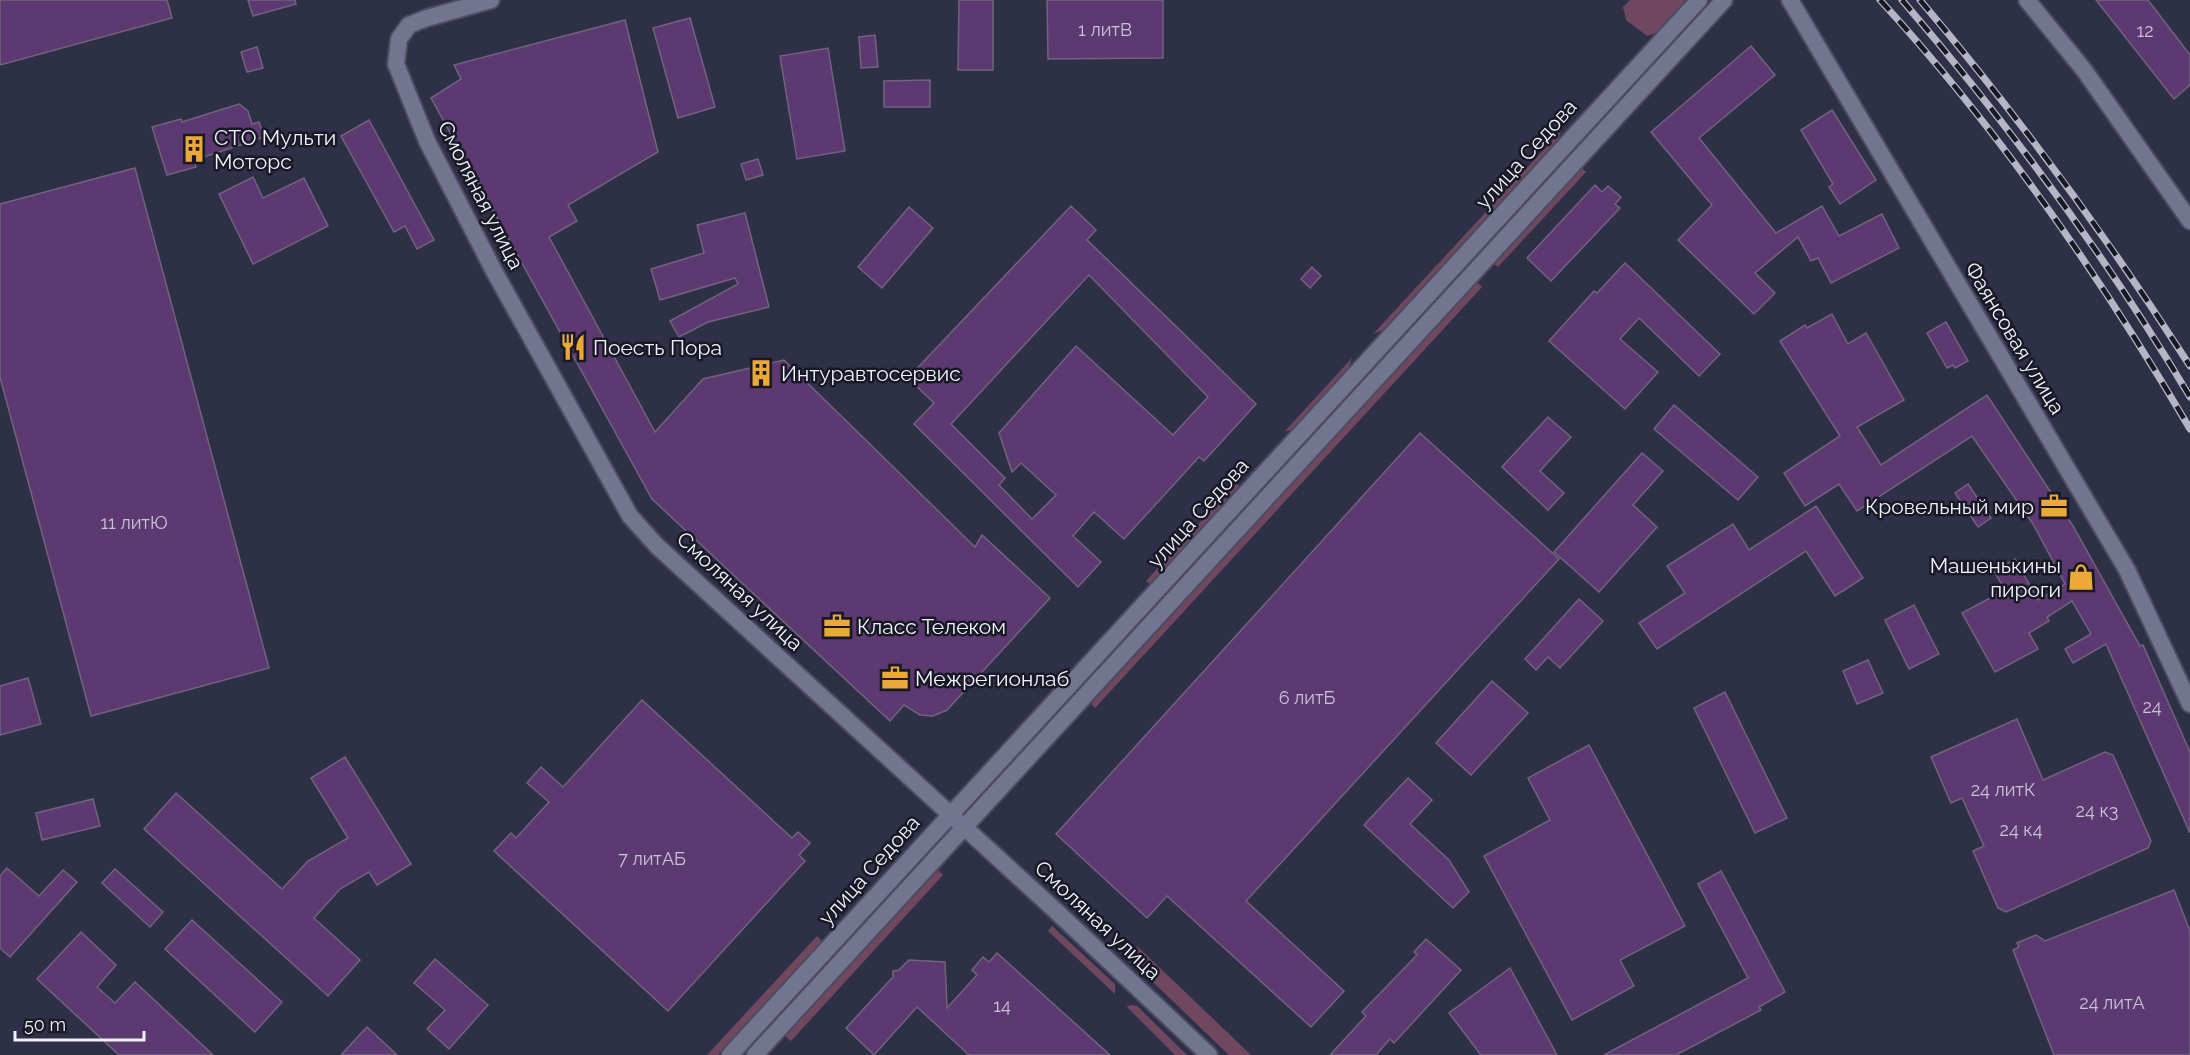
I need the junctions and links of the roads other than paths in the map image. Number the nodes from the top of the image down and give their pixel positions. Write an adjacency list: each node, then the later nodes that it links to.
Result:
1 (491, 0): 8 (street, Смоляная улица)
2 (1699, 0): 8 (street, улица Седова)
3 (1724, 0): 9 (street, улица Седова)
4 (1790, 0): 7 (street, Фаянсовая улица)
5 (2027, 0): 6 (street)
6 (2190, 221)
7 (2190, 704)
8 (951, 814): 9 (street, Смоляная улица); 10 (street, улица Седова)
9 (964, 827): 11 (street, улица Седова); 12 (street, Смоляная улица)
10 (730, 1055)
11 (755, 1055)
12 (1209, 1055)

